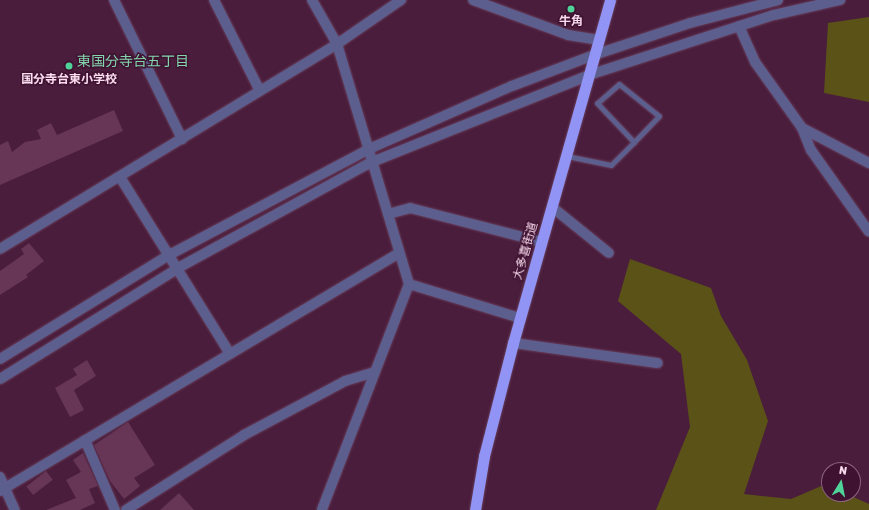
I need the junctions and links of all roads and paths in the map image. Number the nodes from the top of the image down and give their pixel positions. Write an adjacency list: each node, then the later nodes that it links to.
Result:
1 (114, 0): 16 (street)
2 (214, 0): 14 (street)
3 (312, 0): 11 (street)
4 (401, 0): 11 (street)
5 (473, 0): 10 (street)
6 (610, 0): 10 (highway, 大多喜街道)
7 (778, 0): 12 (street)
8 (840, 0): 9 (street)
9 (739, 26): 13 (street); 15 (street)
10 (598, 40): 12 (highway, 大多喜街道)
11 (337, 44): 14 (street); 18 (street)
12 (594, 55): 13 (highway, 大多喜街道); 18 (street)
13 (589, 75): 19 (highway, 大多喜街道); 20 (street)
14 (259, 89): 16 (street)
15 (802, 128): 21 (street); 25 (street)
16 (182, 140): 22 (street)
17 (634, 142): 17 (lane); 19 (lane)
18 (369, 149): 20 (street); 30 (street)
19 (567, 156): 23 (highway, 大多喜街道)
20 (372, 162): 24 (street); 31 (street)
21 (869, 163)
22 (120, 177): 27 (street); 30 (street)
23 (552, 207): 26 (highway, 大多喜街道); 29 (street)
24 (388, 214): 26 (street); 28 (street)
25 (869, 232)
26 (542, 242): 33 (highway, 大多喜街道)
27 (0, 249)
28 (400, 253): 32 (street); 35 (street)
29 (609, 253)
30 (169, 255): 31 (street); 36 (street)
31 (178, 268): 35 (street); 39 (street)
32 (409, 284): 33 (street); 38 (street)
33 (520, 318): 34 (highway, 大多喜街道)
34 (513, 343): 37 (street); 47 (highway, 大多喜街道)
35 (230, 354): 40 (street)
36 (0, 358)
37 (658, 363)
38 (375, 372): 45 (street); 46 (street)
39 (0, 379)
40 (85, 440): 42 (street); 44 (street)
41 (0, 477): 42 (street)
42 (2, 489): 43 (street)
43 (15, 510)
44 (115, 510)
45 (126, 510)
46 (322, 510)
47 (475, 510)

